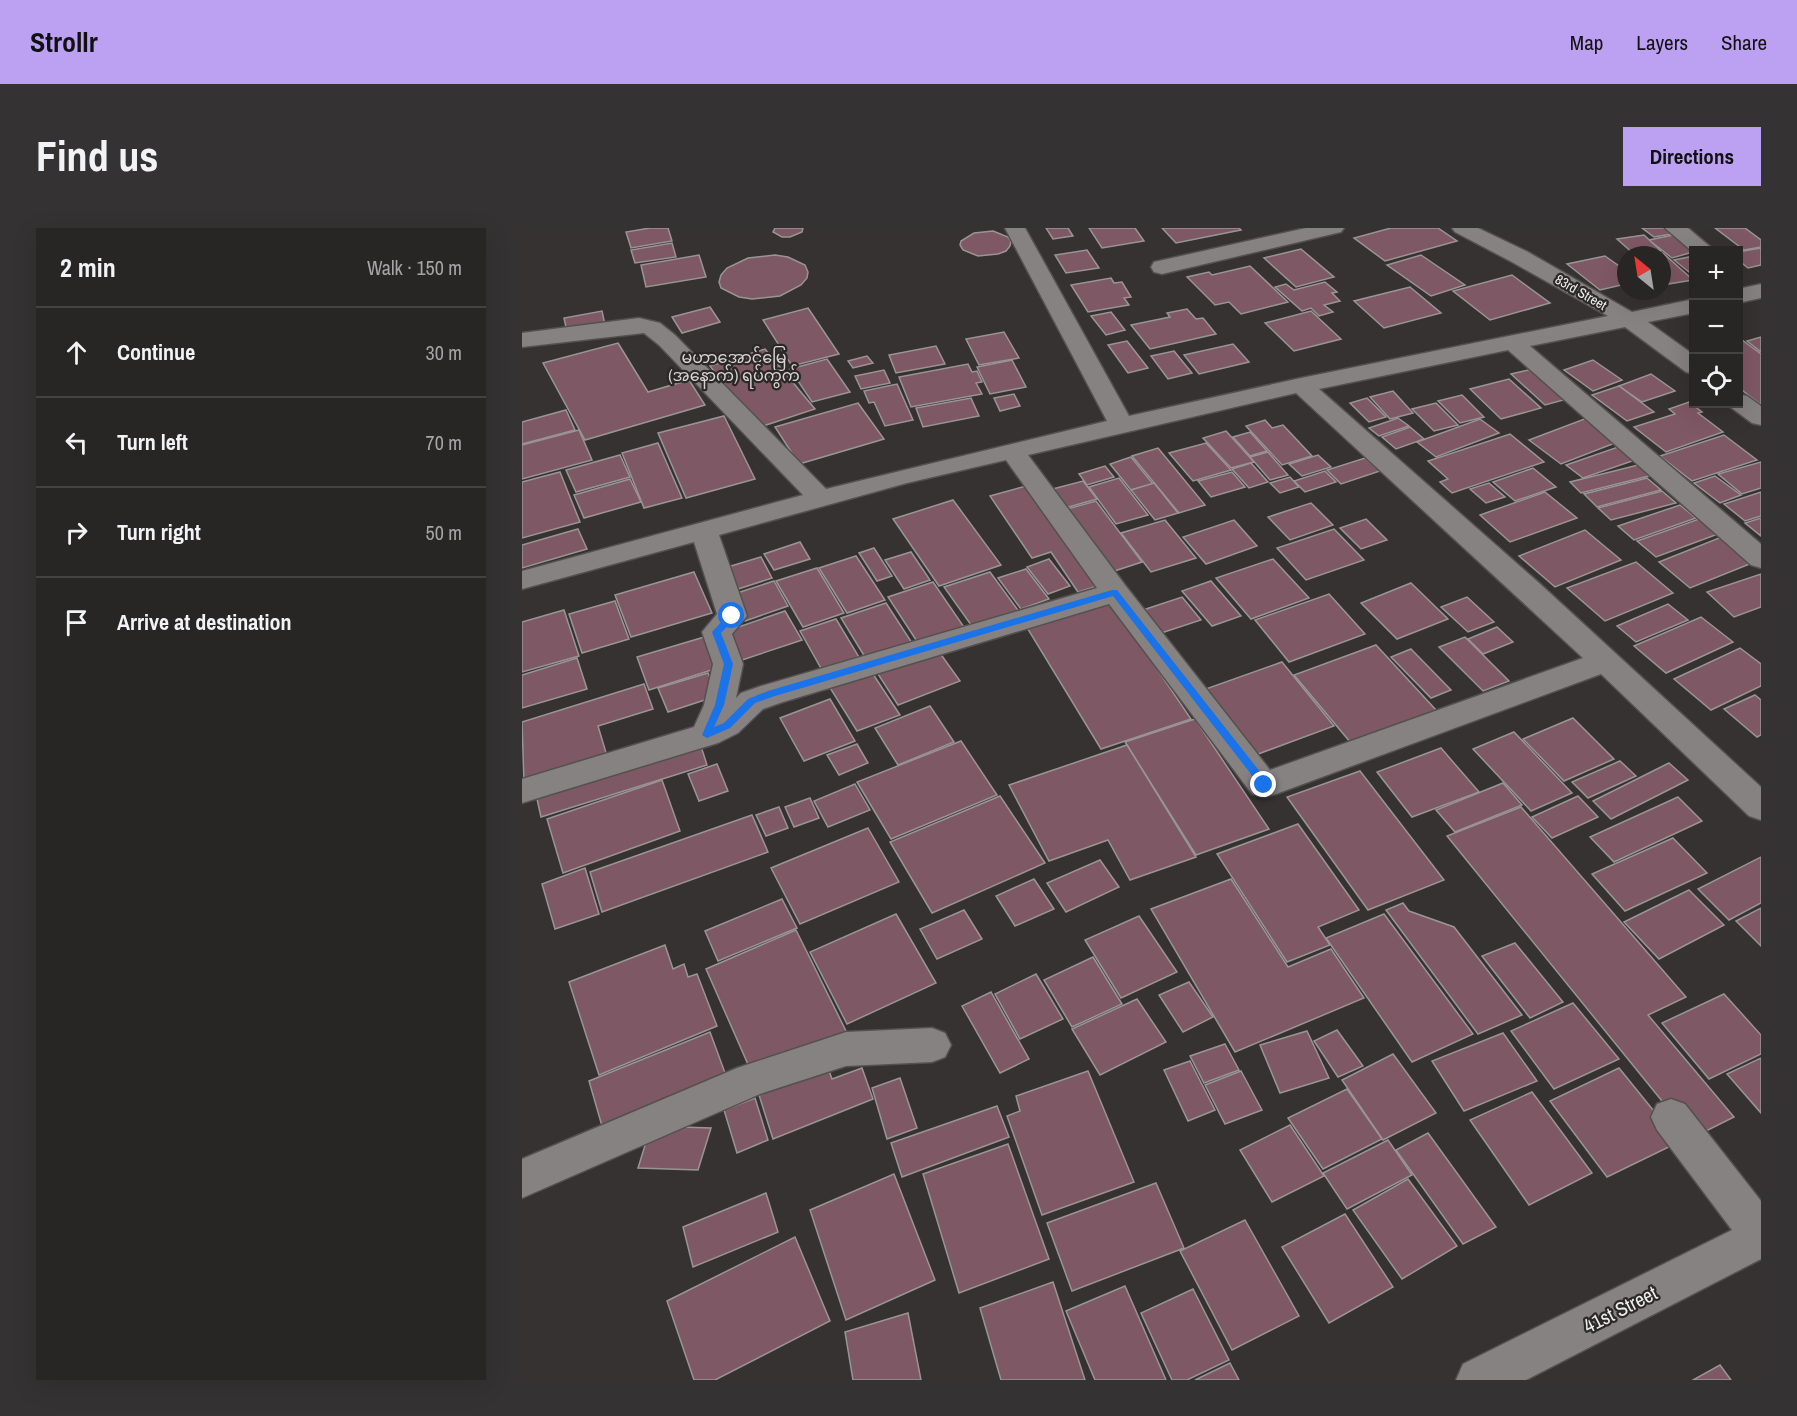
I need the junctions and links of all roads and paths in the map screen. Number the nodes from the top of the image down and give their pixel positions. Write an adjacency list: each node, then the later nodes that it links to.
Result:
1 (1015, 228): 15 (street)
2 (1334, 228): 6 (street)
3 (1462, 228): 8 (street, 83rd Street)
4 (1675, 228): 5 (street)
5 (1698, 246)
6 (1162, 267)
7 (1689, 307): 8 (street)
8 (1629, 319): 10 (street); 11 (street, 83rd Street)
9 (522, 340): 17 (street)
10 (1513, 343): 12 (street); 19 (street)
11 (1689, 364)
12 (1301, 385): 15 (street); 22 (street)
13 (1743, 405): 14 (street)
14 (1761, 418)
15 (1122, 425): 16 (street)
16 (1013, 452): 17 (street); 21 (street)
17 (821, 498): 18 (street)
18 (704, 531): 20 (street); 23 (street)
19 (1761, 559)
20 (522, 580)
21 (1114, 592): 22 (street); 23 (street)
22 (1606, 661): 25 (street)
23 (707, 735): 24 (street)
24 (522, 791)
25 (1761, 807)
26 (932, 1046): 28 (street)
27 (1671, 1117): 29 (street)
28 (522, 1179)
29 (1761, 1236): 30 (street, 41st Street)
30 (1479, 1380)

